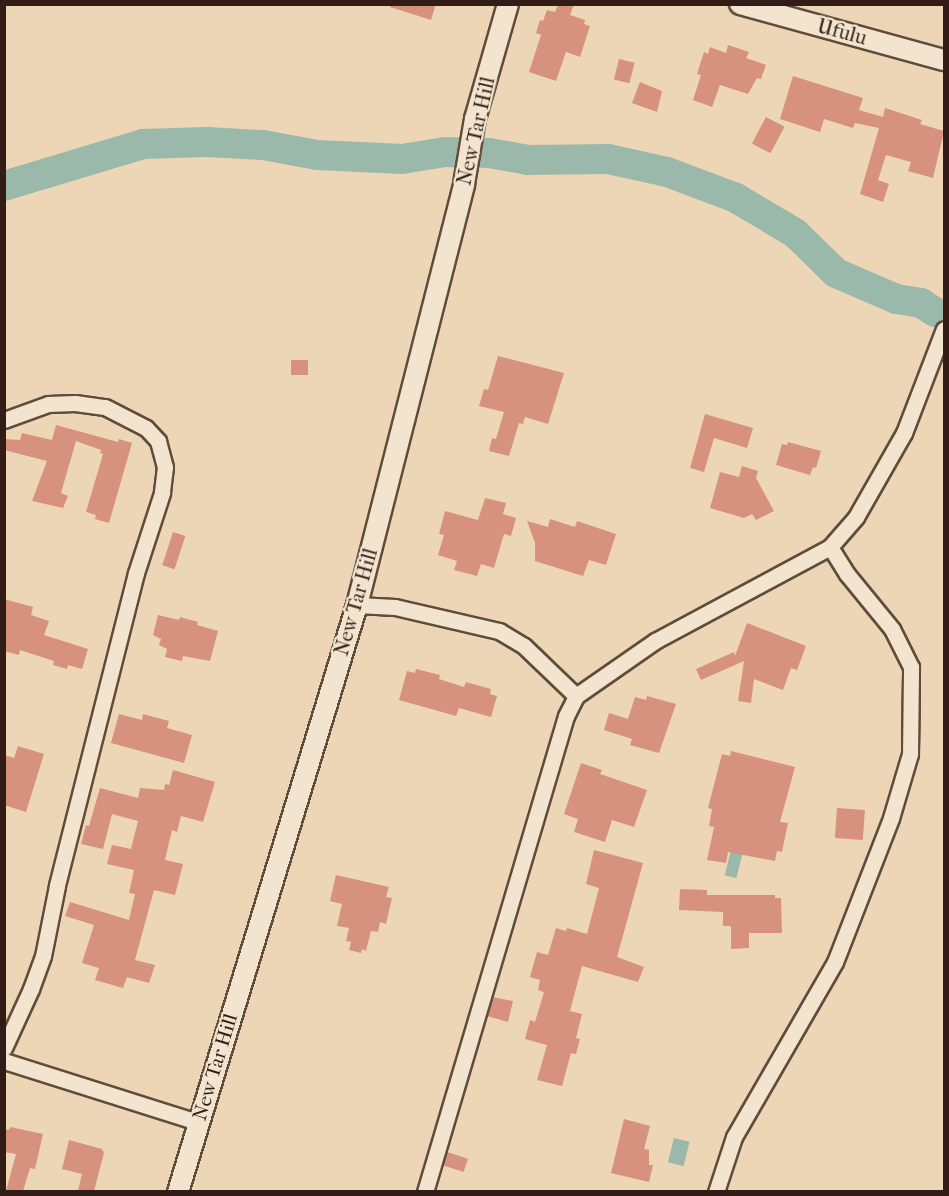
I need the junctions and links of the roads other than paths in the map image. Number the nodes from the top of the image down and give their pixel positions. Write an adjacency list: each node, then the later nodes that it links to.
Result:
1 (508, 4): 7 (street, New Tar Hill)
2 (740, 4): 3 (street, Ufulu)
3 (945, 60)
4 (945, 328): 6 (street)
5 (4, 420): 9 (street)
6 (830, 547): 8 (street); 14 (street)
7 (357, 605): 8 (street); 11 (street, New Tar Hill)
8 (576, 696): 13 (street)
9 (4, 1048)
10 (4, 1061): 11 (street)
11 (198, 1122): 12 (street, New Tar Hill)
12 (178, 1191)
13 (425, 1191)
14 (716, 1191)

